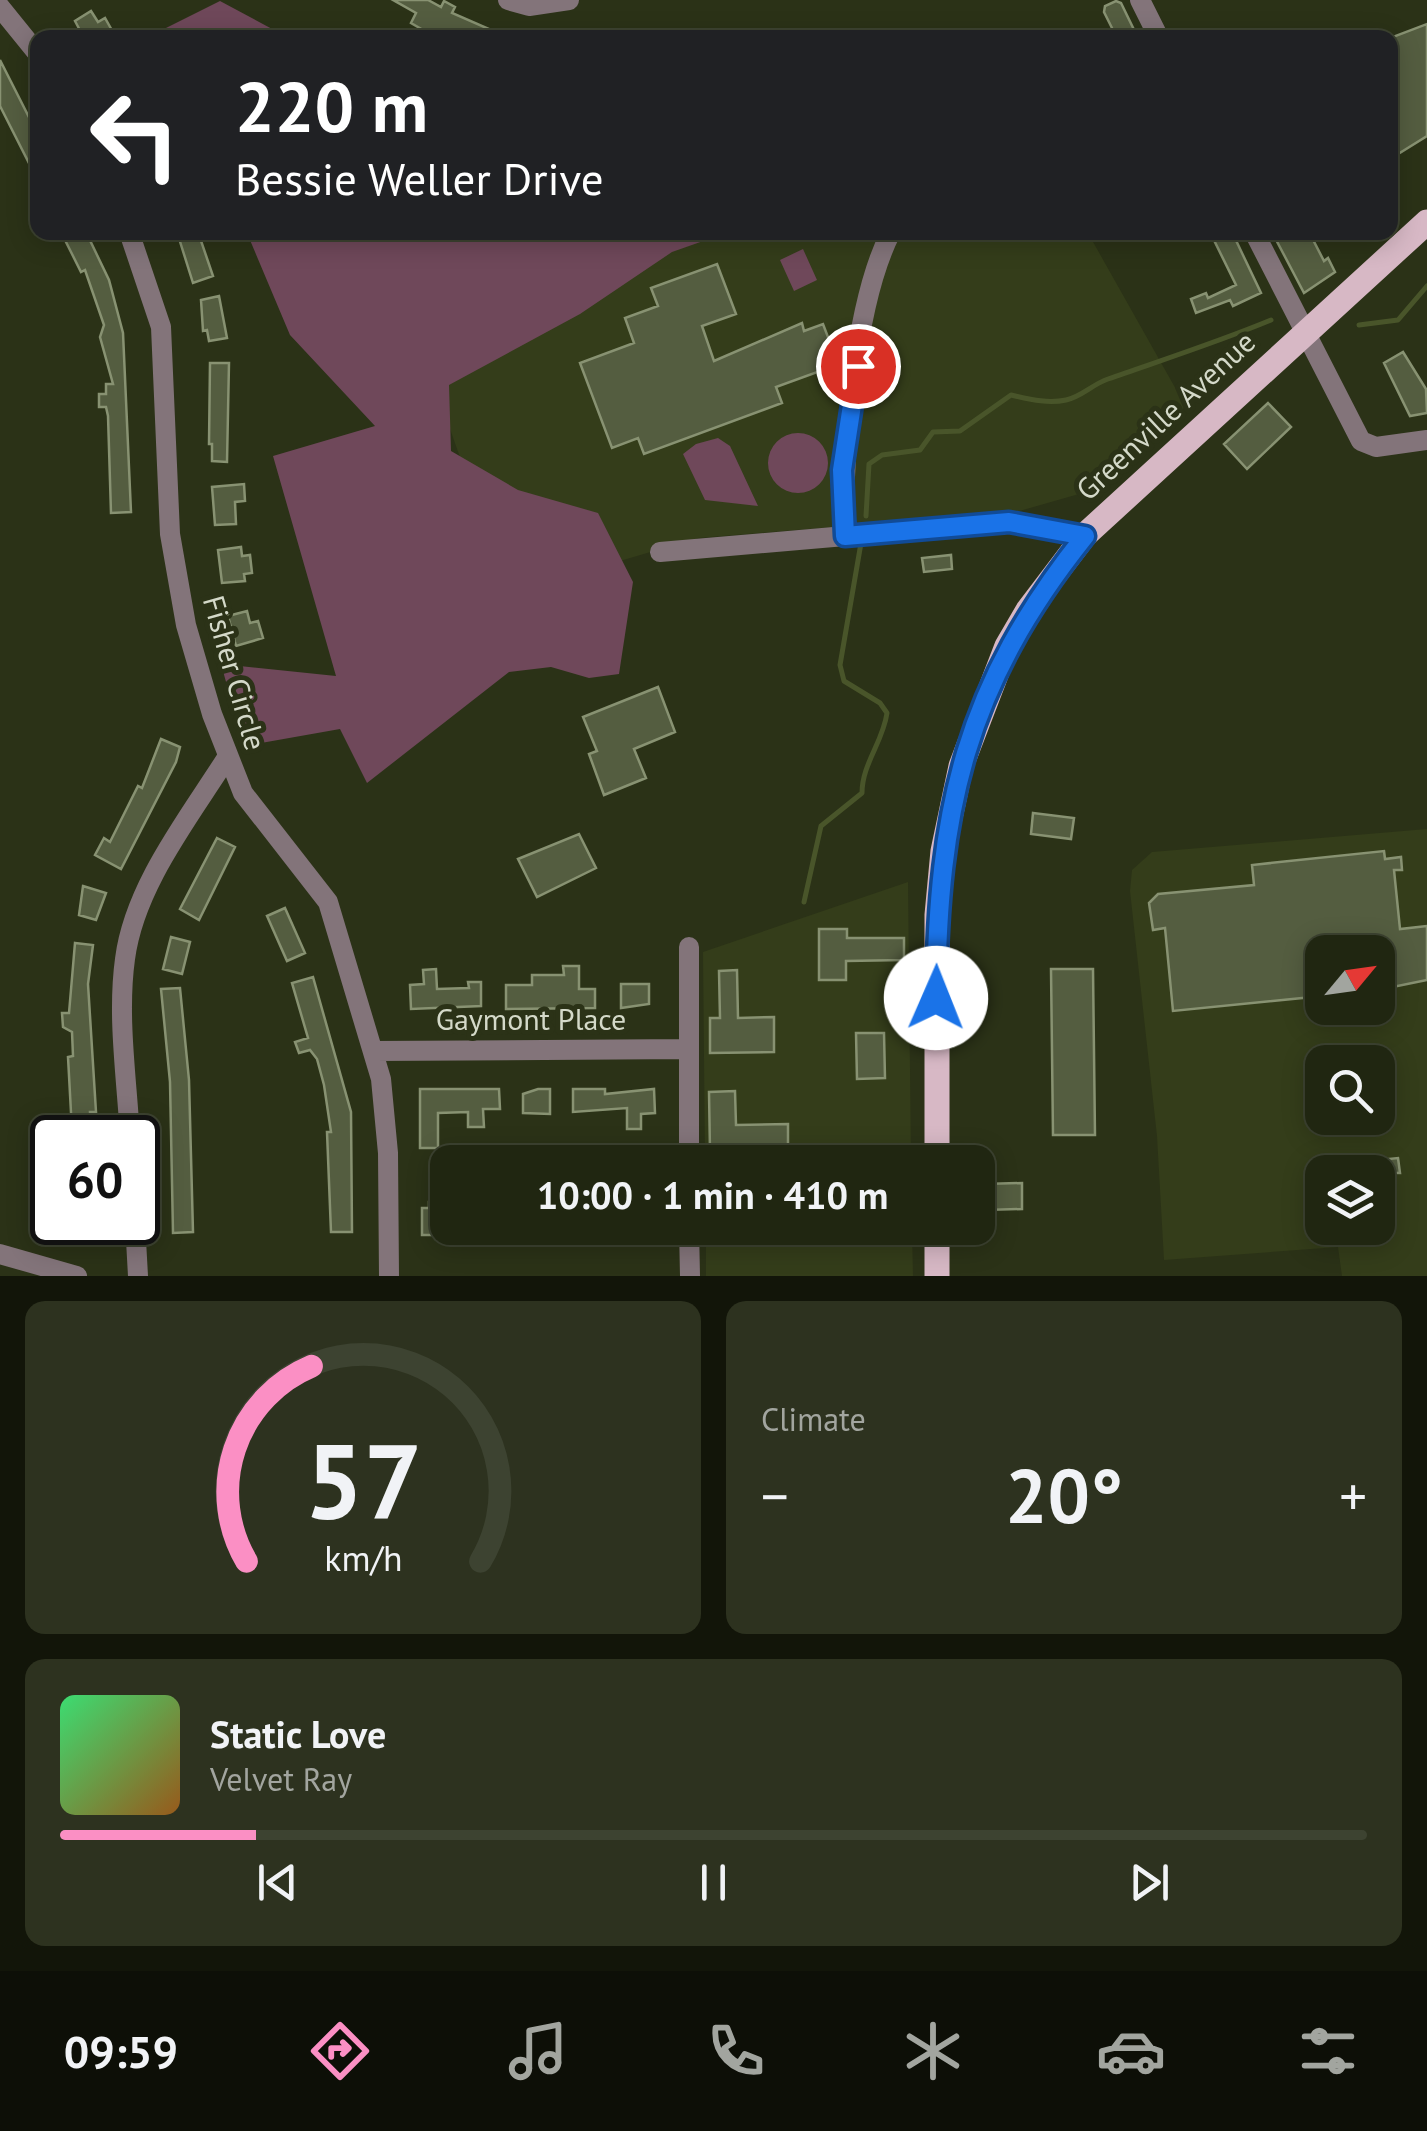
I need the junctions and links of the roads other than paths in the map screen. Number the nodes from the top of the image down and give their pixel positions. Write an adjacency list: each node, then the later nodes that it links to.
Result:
1 (508, 0): 2 (street)
2 (570, 0)
3 (1140, 0): 5 (street)
4 (0, 7): 6 (street)
5 (1155, 30)
6 (30, 44)
7 (1427, 222): 11 (main road, Greenville Avenue)
8 (132, 240): 16 (street, Fisher Circle)
9 (888, 240): 13 (street)
10 (1258, 240): 11 (street)
11 (1304, 331): 12 (street); 14 (main road, Greenville Avenue)
12 (1427, 440)
13 (845, 536): 14 (street); 15 (street)
14 (1085, 536): 22 (main road, Greenville Avenue)
15 (660, 552)
16 (226, 759): 19 (street, Fisher Circle); 20 (street)
17 (690, 948): 18 (street)
18 (688, 1049): 19 (street, Gaymont Place); 21 (street)
19 (374, 1051): 29 (street, Fisher Circle)
20 (129, 1115)
21 (689, 1145)
22 (937, 1145)
23 (136, 1245): 28 (street)
24 (689, 1245): 30 (street)
25 (937, 1245): 31 (main road)
26 (0, 1254): 27 (street)
27 (77, 1276)
28 (138, 1276)
29 (389, 1276)
30 (690, 1276)
31 (937, 1276)

